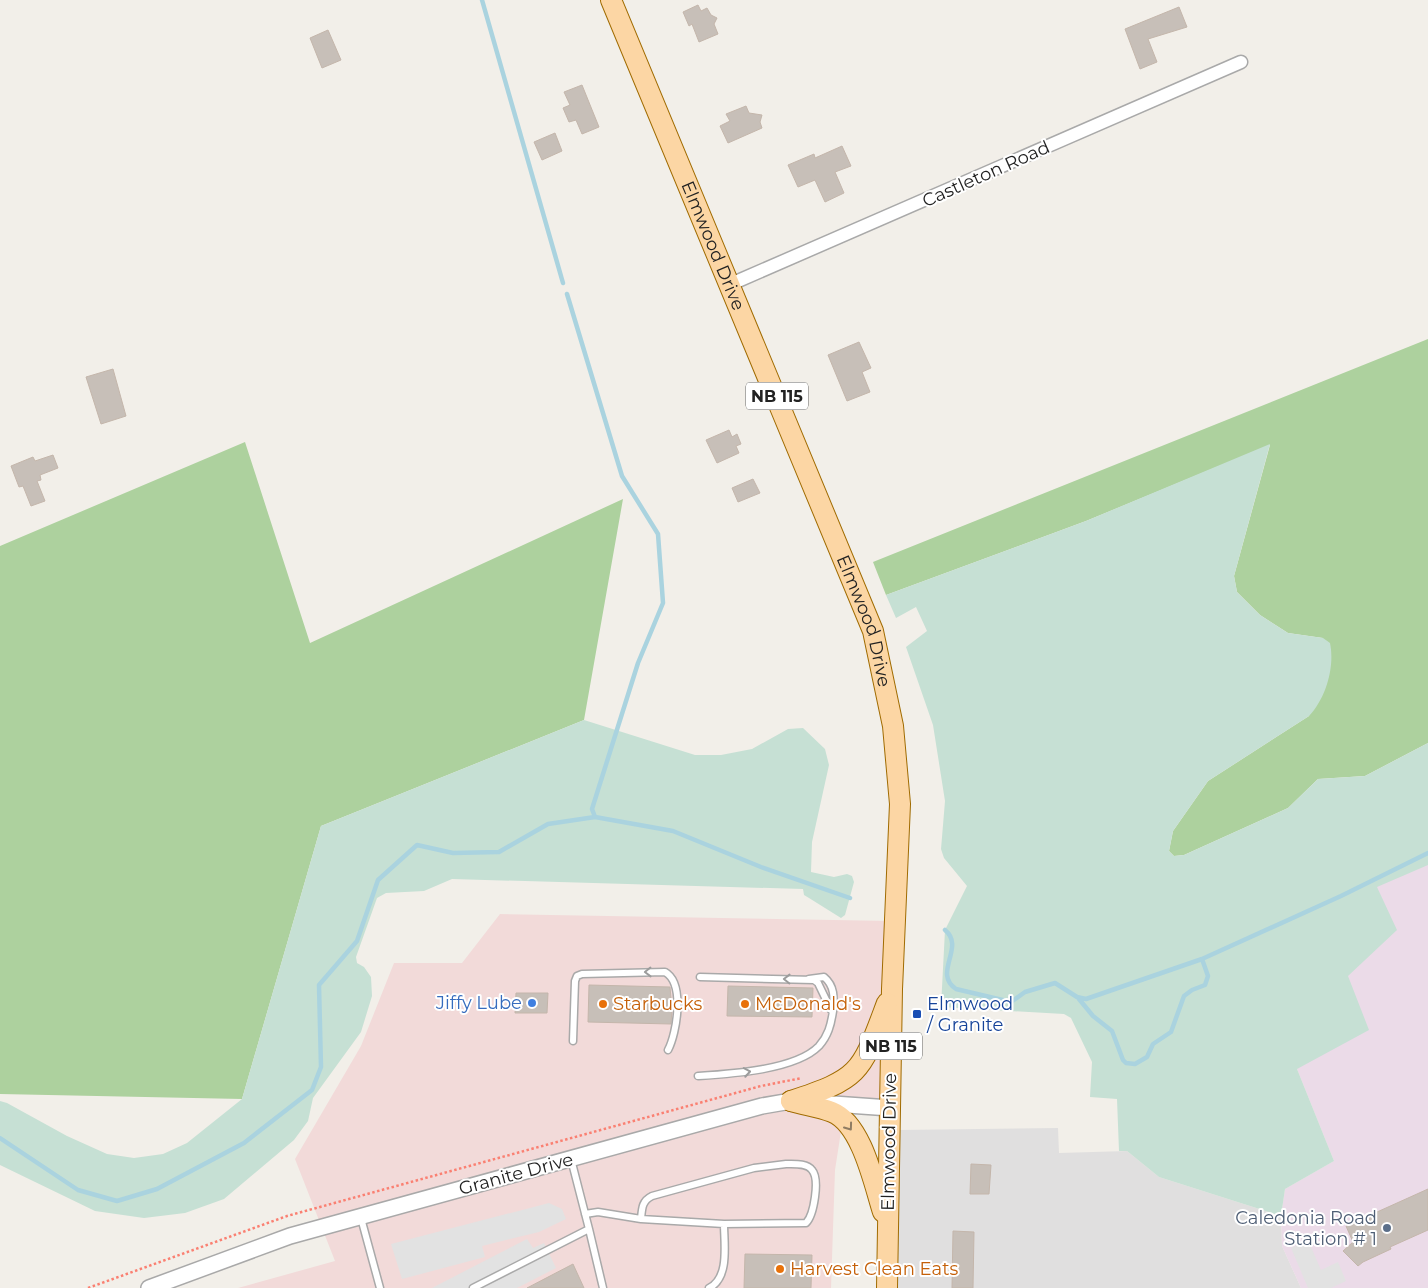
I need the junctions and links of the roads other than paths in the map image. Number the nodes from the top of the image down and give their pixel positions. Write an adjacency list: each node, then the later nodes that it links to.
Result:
1 (612, 0): 3 (main road, Elmwood Drive / NB 115)
2 (1241, 62): 3 (street, Castleton Road)
3 (731, 284): 6 (main road, Elmwood Drive / NB 115)
4 (700, 977): 5 (lane, one-way to 4)
5 (809, 979): 7 (lane); 7 (lane)
6 (892, 989): 11 (main road); 12 (main road, Elmwood Drive / NB 115)
7 (832, 1014): 10 (lane, one-way to 7)
8 (573, 1041): 9 (lane, one-way to 8)
9 (668, 1050)
10 (698, 1076)
11 (790, 1101): 12 (street, Granite Drive); 13 (street, Granite Drive); 18 (main road, one-way to 18)
12 (890, 1108): 18 (main road, Elmwood Drive / NB 115)
13 (571, 1159): 14 (lane); 15 (street, Granite Drive)
14 (585, 1214): 16 (lane); 19 (lane)
15 (361, 1216): 20 (street, Granite Drive); 21 (lane)
16 (641, 1219): 17 (lane); 17 (lane)
17 (724, 1224): 24 (lane)
18 (888, 1228): 25 (main road, Elmwood Drive / NB 115)
19 (588, 1229): 22 (lane); 23 (lane)
20 (149, 1288)
21 (380, 1288)
22 (473, 1288)
23 (603, 1288)
24 (709, 1288)
25 (888, 1288)

